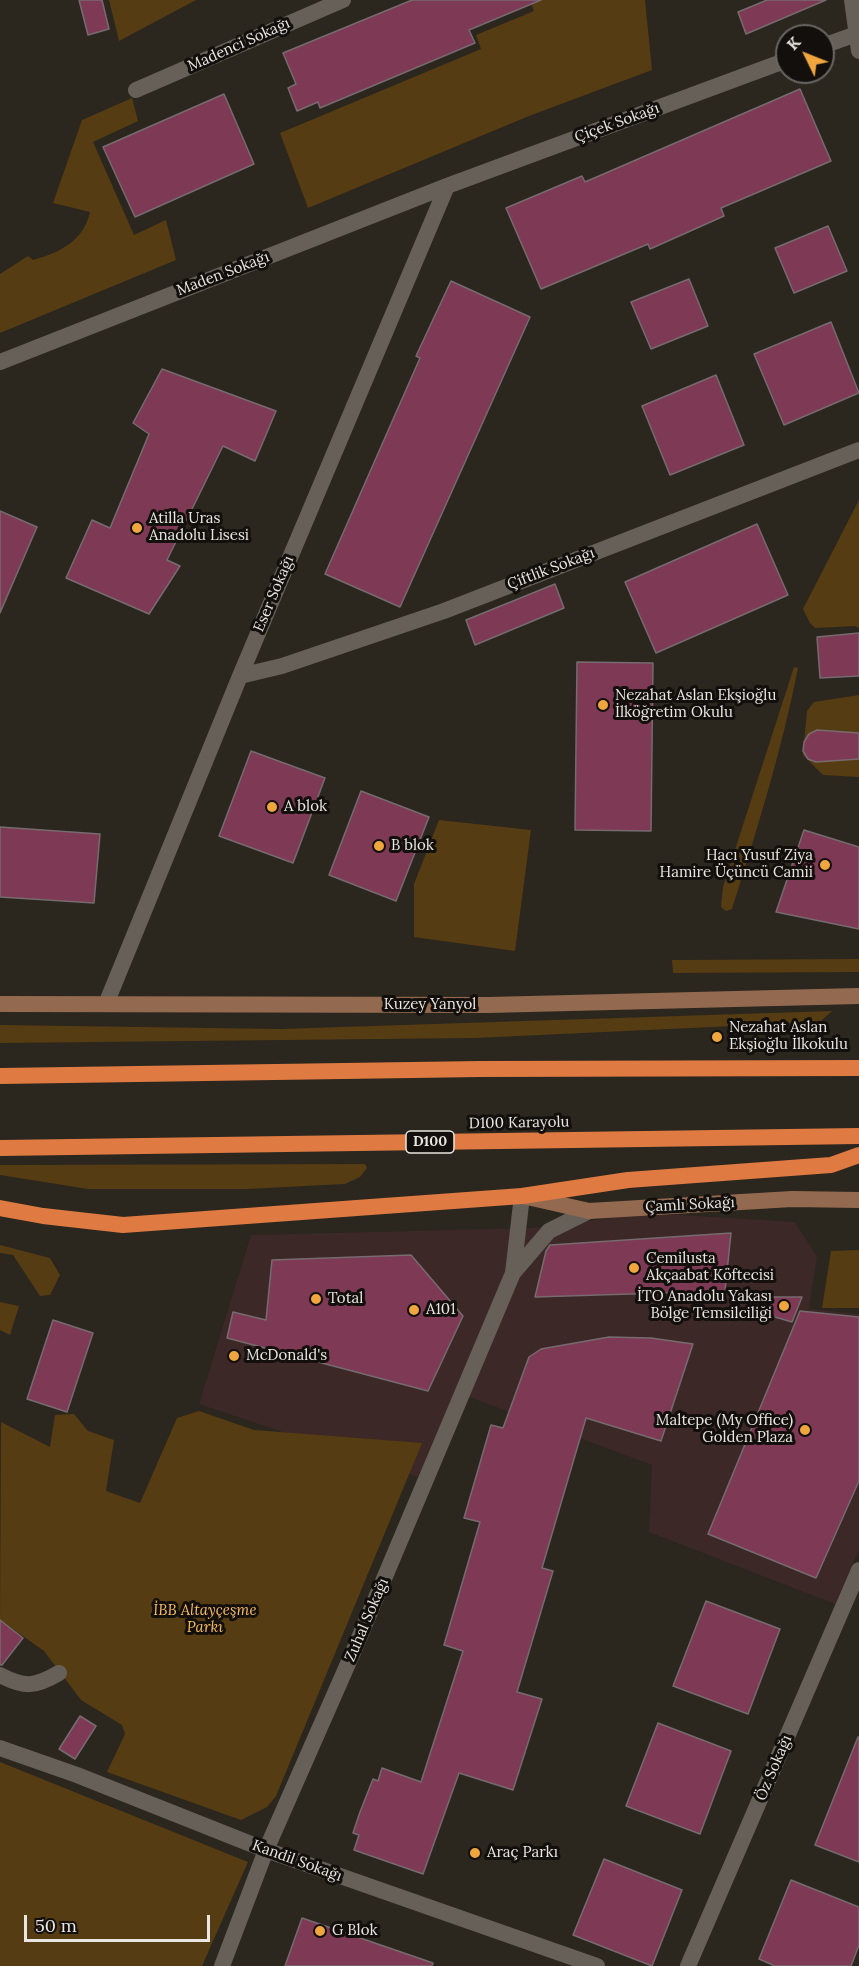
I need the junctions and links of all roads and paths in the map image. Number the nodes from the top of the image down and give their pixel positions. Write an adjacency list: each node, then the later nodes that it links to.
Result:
1 (343, 0): 7 (street, Madenci Sokağı)
2 (852, 0): 3 (street)
3 (858, 33): 4 (street); 5 (street)
4 (835, 42)
5 (859, 51)
6 (775, 64): 8 (street, Çiçek Sokağı)
7 (136, 90)
8 (447, 186): 9 (street, Maden Sokağı); 11 (street, Eser Sokağı)
9 (0, 362)
10 (859, 450): 11 (street, Çiftlik Sokağı)
11 (240, 676): 14 (street, Eser Sokağı)
12 (859, 996): 14 (main road, Kuzey Yanyol)
13 (0, 1004): 14 (main road, Kuzey Yanyol)
14 (106, 1004)
15 (859, 1068): 16 (highway)
16 (0, 1076)
17 (859, 1136): 18 (highway, D100 Karayolu / D100)
18 (0, 1148)
19 (859, 1155): 20 (highway)
20 (522, 1196): 22 (highway); 23 (main road, Çamlı Sokağı); 24 (street, Zuhal Sokağı)
21 (859, 1200): 23 (main road, Çamlı Sokağı)
22 (0, 1208)
23 (589, 1211): 24 (street, Zuhal Sokağı)
24 (513, 1273): 29 (street, Zuhal Sokağı)
25 (859, 1570): 32 (street, Öz Sokağı)
26 (59, 1673): 27 (street)
27 (0, 1675)
28 (0, 1748): 29 (street, Kandil Sokağı)
29 (266, 1850): 30 (street, Zuhal Sokağı); 31 (street, Kandil Sokağı)
30 (222, 1966)
31 (597, 1966)
32 (688, 1966)

